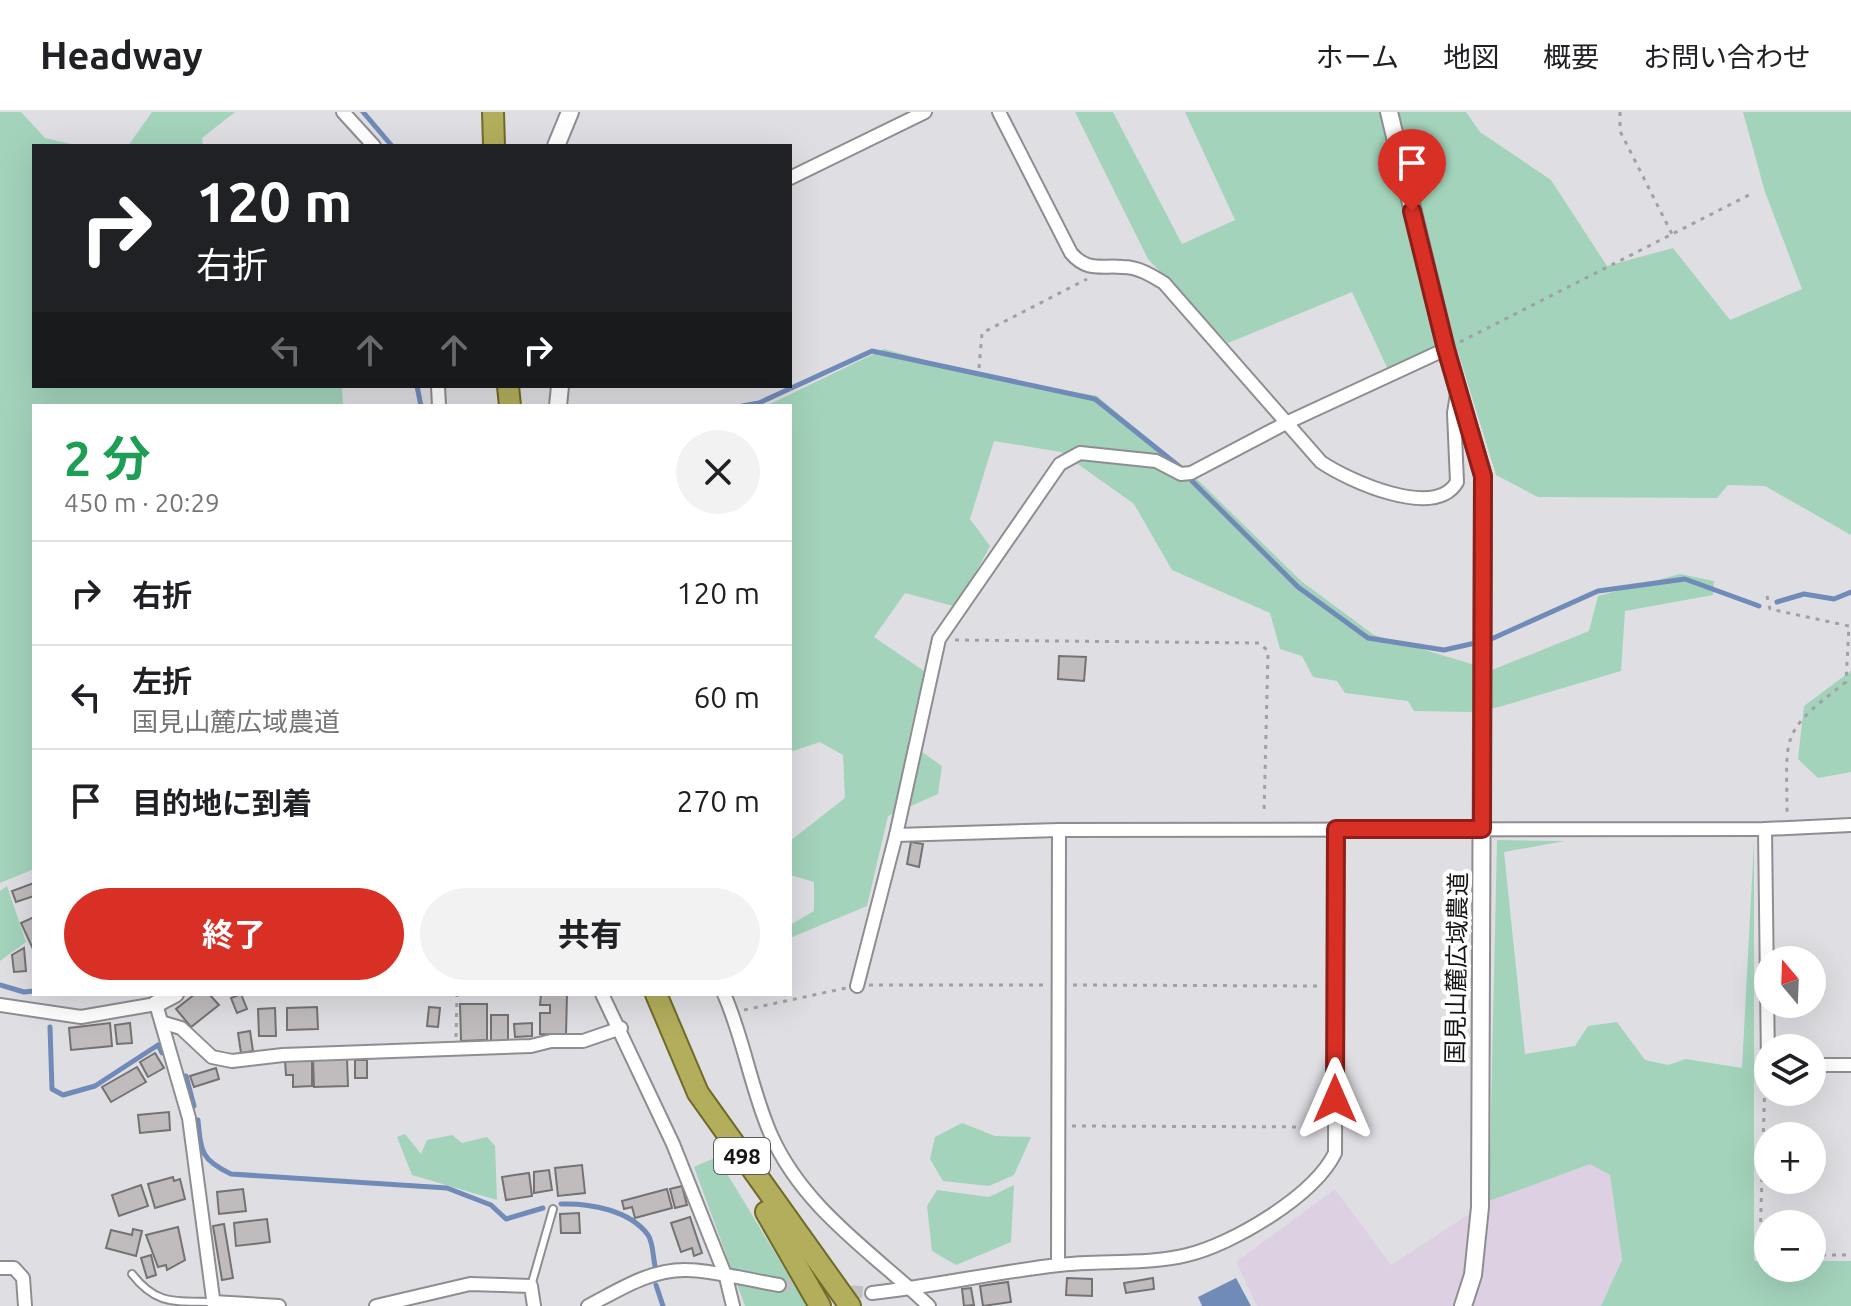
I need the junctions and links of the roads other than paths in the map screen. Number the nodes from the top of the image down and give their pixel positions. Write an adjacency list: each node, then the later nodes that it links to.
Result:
1 (343, 112): 7 (street)
2 (493, 112): 8 (highway)
3 (570, 112): 9 (street)
4 (925, 112): 10 (street)
5 (999, 112): 13 (street)
6 (1389, 112): 11 (street, 国見山麓広域農道)
7 (372, 144)
8 (494, 144)
9 (557, 144)
10 (792, 177)
11 (1446, 349): 12 (street, 国見山麓広域農道); 13 (street)
12 (1458, 387): 13 (street); 16 (street, 国見山麓広域農道)
13 (1286, 423): 19 (street)
14 (1851, 825): 17 (street)
15 (1336, 829): 16 (street); 18 (street); 34 (street)
16 (1482, 829): 17 (street); 52 (street, 国見山麓広域農道)
17 (1765, 829): 29 (street)
18 (1059, 830): 19 (street); 34 (street)
19 (896, 835): 20 (street)
20 (857, 986)
21 (171, 996): 25 (street)
22 (603, 996): 28 (street)
23 (657, 996): 32 (highway, 498)
24 (725, 996): 40 (street)
25 (156, 1004): 26 (street); 27 (street)
26 (0, 1005)
27 (164, 1023): 28 (street); 42 (street)
28 (621, 1028): 37 (street)
29 (1767, 1034)
30 (1826, 1065): 31 (street)
31 (1851, 1065)
32 (698, 1093): 49 (highway); 50 (highway, 498)
33 (553, 1209): 39 (lane)
34 (1058, 1265): 40 (street)
35 (0, 1268): 43 (street)
36 (132, 1274): 42 (lane)
37 (726, 1277): 38 (street); 47 (street); 48 (street)
38 (779, 1285)
39 (531, 1286): 45 (street); 46 (street)
40 (911, 1289): 41 (street); 51 (street)
41 (872, 1293)
42 (213, 1304): 44 (street)
43 (25, 1306)
44 (279, 1306)
45 (376, 1306)
46 (534, 1306)
47 (588, 1306)
48 (733, 1306)
49 (820, 1306)
50 (850, 1306)
51 (929, 1306)
52 (1463, 1306)

